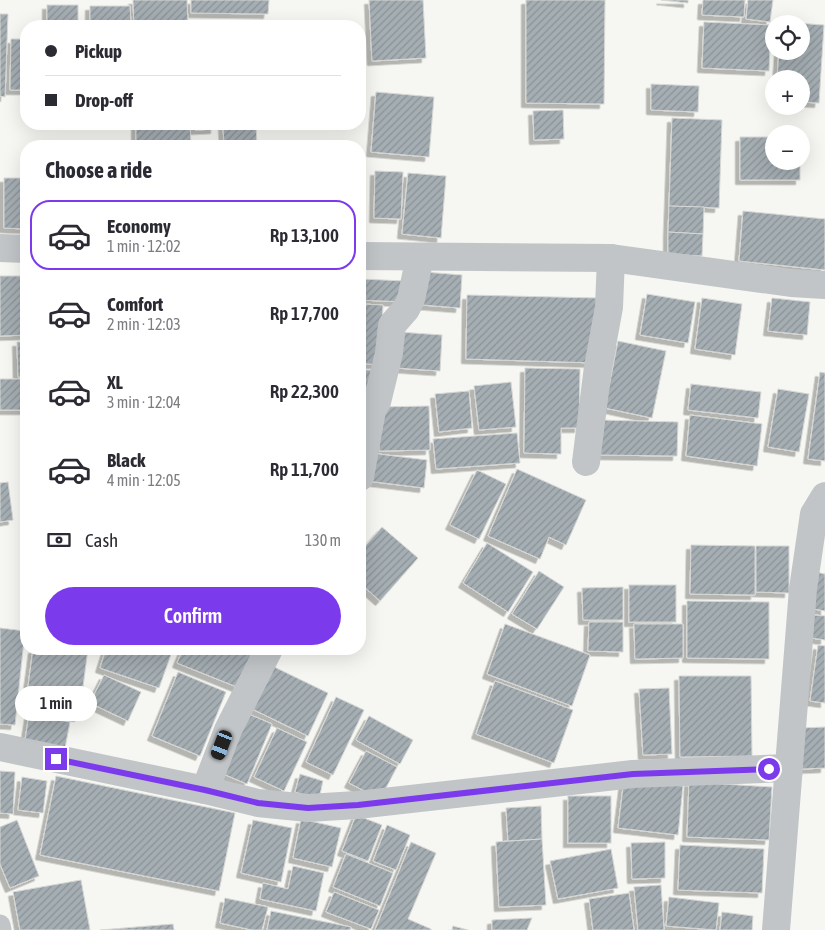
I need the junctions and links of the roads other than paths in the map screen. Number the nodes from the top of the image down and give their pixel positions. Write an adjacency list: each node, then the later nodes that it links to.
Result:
1 (0, 248): 2 (street)
2 (20, 249)
3 (366, 256): 4 (street)
4 (420, 258): 5 (street); 7 (street)
5 (612, 258): 6 (street); 8 (street)
6 (825, 285)
7 (366, 444)
8 (586, 462)
9 (825, 496): 12 (street)
10 (266, 655): 13 (street)
11 (0, 747): 13 (street)
12 (788, 768): 13 (street); 16 (street)
13 (205, 790)
14 (0, 925): 15 (lane)
15 (1, 930)
16 (776, 930)

